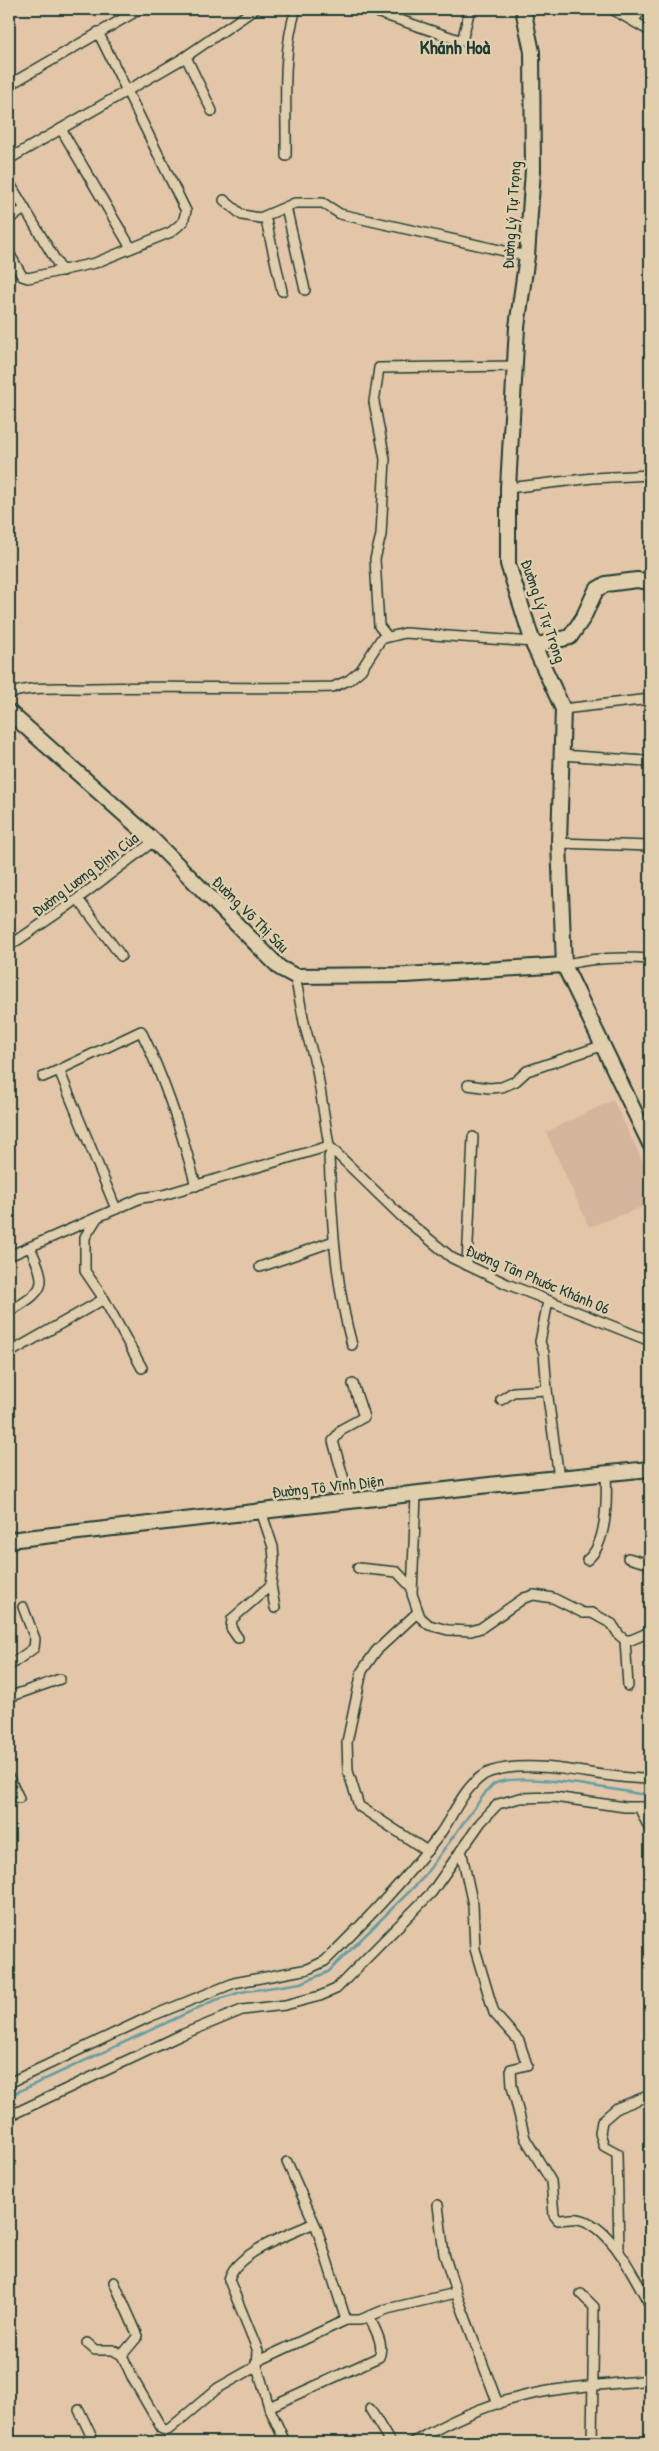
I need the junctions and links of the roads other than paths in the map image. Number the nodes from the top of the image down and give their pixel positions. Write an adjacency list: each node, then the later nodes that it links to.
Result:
1 (140, 9): 10 (street)
2 (255, 9): 12 (street)
3 (296, 9): 17 (street)
4 (470, 9): 8 (street)
5 (522, 9): 27 (main road, Đường Lý Tự Trọng)
6 (612, 9): 9 (street)
7 (642, 9): 9 (street)
8 (379, 13)
9 (633, 21): 11 (street)
10 (98, 32): 13 (street); 14 (street)
11 (650, 32)
12 (186, 57): 14 (street); 15 (street)
13 (9, 85)
14 (127, 90): 16 (street); 25 (street)
15 (212, 111)
16 (61, 129): 18 (street); 25 (street)
17 (286, 156)
18 (9, 159)
19 (9, 182): 22 (street)
20 (224, 200): 23 (street)
21 (286, 207): 23 (street); 27 (street); 29 (street)
22 (25, 209): 24 (street); 28 (street)
23 (265, 216): 30 (street)
24 (9, 219)
25 (131, 248): 28 (street)
26 (9, 253): 28 (street)
27 (528, 256): 31 (main road, Đường Lý Tự Trọng)
28 (62, 271)
29 (305, 290)
30 (282, 291)
31 (515, 366): 33 (main road, Đường Lý Tự Trọng); 35 (street)
32 (650, 475): 33 (street)
33 (508, 488): 36 (main road, Đường Lý Tự Trọng)
34 (650, 581): 36 (main road)
35 (387, 636): 36 (street); 37 (street)
36 (534, 644): 39 (main road, Đường Lý Tự Trọng)
37 (9, 694)
38 (650, 699): 39 (street)
39 (564, 709): 41 (main road, Đường Lý Tự Trọng)
40 (9, 712): 43 (main road, Đường Võ Thị Sáu)
41 (562, 755): 42 (street); 44 (main road, Đường Lý Tự Trọng)
42 (645, 761)
43 (154, 841): 46 (street, Đường Lương Định Của); 51 (main road, Đường Võ Thị Sáu)
44 (559, 843): 45 (street); 50 (main road, Đường Lý Tự Trọng)
45 (650, 846)
46 (78, 898): 47 (street, Đường Lương Định Của); 48 (street)
47 (9, 946)
48 (121, 956)
49 (650, 959): 50 (street)
50 (564, 965): 51 (main road); 52 (main road, Đường Lý Tự Trọng)
51 (295, 976): 58 (street)
52 (601, 1046): 55 (street); 57 (main road, Đường Lý Tự Trọng)
53 (59, 1070): 54 (street); 59 (street); 60 (street)
54 (43, 1077)
55 (468, 1085)
56 (473, 1137): 65 (street)
57 (650, 1144)
58 (330, 1147): 59 (street); 62 (street); 65 (street, Đường Tân Phước Khánh 06)
59 (196, 1186): 60 (street)
60 (116, 1209): 61 (street)
61 (97, 1218): 63 (street); 67 (street)
62 (334, 1241): 66 (street); 71 (street)
63 (30, 1247): 64 (street); 69 (street)
64 (9, 1256)
65 (467, 1265): 68 (street, Đường Tân Phước Khánh 06)
66 (260, 1267)
67 (104, 1299): 72 (street); 73 (street)
68 (548, 1301): 70 (street, Đường Tân Phước Khánh 06); 75 (street)
69 (9, 1312)
70 (650, 1341)
71 (352, 1345)
72 (9, 1353)
73 (142, 1368)
74 (353, 1384): 81 (street)
75 (547, 1390): 76 (street); 79 (street)
76 (501, 1400)
77 (650, 1469): 78 (main road, Đường Tô Vĩnh Diện)
78 (606, 1473): 79 (main road, Đường Tô Vĩnh Diện); 85 (street)
79 (559, 1478): 80 (main road, Đường Tô Vĩnh Diện)
80 (416, 1495): 81 (main road, Đường Tô Vĩnh Diện); 89 (street)
81 (350, 1501): 82 (main road, Đường Tô Vĩnh Diện)
82 (261, 1510): 83 (main road, Đường Tô Vĩnh Diện); 88 (street)
83 (9, 1540)
84 (628, 1558): 86 (street)
85 (587, 1560)
86 (650, 1564)
87 (358, 1568): 89 (street)
88 (271, 1584): 91 (street); 94 (street)
89 (412, 1588): 92 (street)
90 (23, 1607): 96 (street)
91 (275, 1608)
92 (418, 1612): 95 (street); 107 (street)
93 (650, 1633): 95 (street)
94 (238, 1638)
95 (625, 1640): 98 (street)
96 (9, 1666)
97 (60, 1679): 99 (street)
98 (628, 1686)
99 (9, 1697)
100 (9, 1778): 102 (street)
101 (650, 1779): 107 (street)
102 (19, 1798)
103 (639, 1807): 104 (street); 105 (street); 106 (street)
104 (650, 1807)
105 (650, 1830)
106 (461, 1850): 110 (street); 114 (street)
107 (427, 1851): 108 (street)
108 (9, 2082)
109 (650, 2095): 114 (street)
110 (9, 2116)
111 (287, 2162): 113 (street)
112 (438, 2205): 116 (street)
113 (314, 2223): 120 (street); 123 (street)
114 (619, 2252): 118 (street)
115 (114, 2282): 122 (street)
116 (456, 2293): 119 (street); 126 (street)
117 (580, 2294): 125 (street)
118 (650, 2305)
119 (369, 2316): 120 (street); 127 (street)
120 (346, 2320): 123 (street)
121 (87, 2343): 122 (street)
122 (122, 2355): 123 (street)
123 (256, 2364): 127 (street)
124 (650, 2380): 125 (street)
125 (593, 2386): 126 (street); 134 (street)
126 (498, 2404): 133 (street)
127 (269, 2407): 131 (street)
128 (370, 2409): 132 (street)
129 (79, 2410): 130 (street)
130 (94, 2442)
131 (285, 2442)
132 (390, 2442)
133 (414, 2442)
134 (592, 2442)

